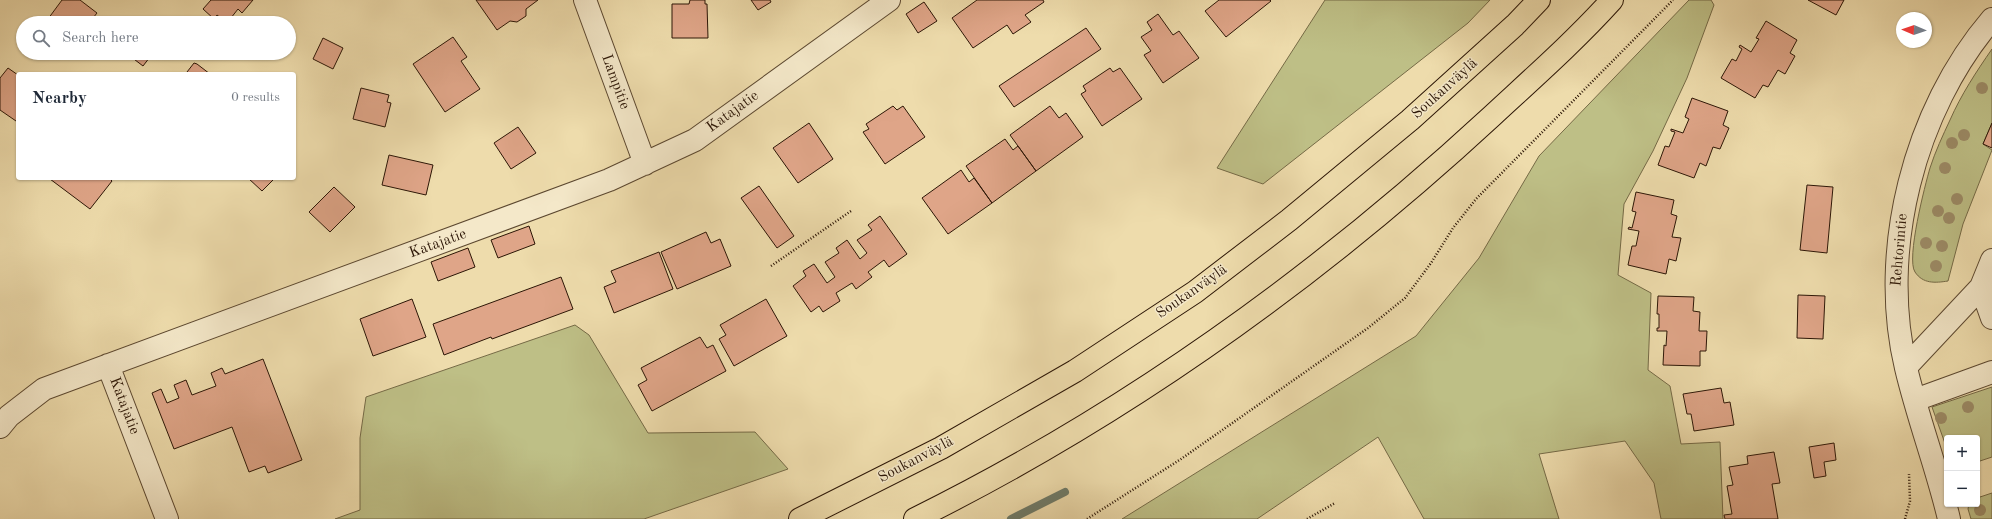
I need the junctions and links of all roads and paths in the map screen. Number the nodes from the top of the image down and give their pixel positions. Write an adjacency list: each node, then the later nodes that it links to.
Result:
1 (585, 0): 7 (street, Lampitie)
2 (889, 0): 7 (street, Katajatie)
3 (1539, 0): 20 (main road, Soukanväylä)
4 (1612, 0): 21 (main road)
5 (1673, 0): 22 (path)
6 (1992, 19): 14 (street, Rehtorintie)
7 (645, 164): 13 (street, Katajatie)
8 (851, 211): 10 (path)
9 (1992, 260): 11 (street)
10 (771, 266)
11 (1981, 287): 12 (street); 14 (street)
12 (1992, 318)
13 (108, 365): 17 (street); 19 (street, Katajatie)
14 (1906, 367): 16 (street, Rehtorintie)
15 (1992, 372): 16 (street)
16 (1915, 400): 24 (street, Rehtorintie)
17 (0, 426)
18 (1335, 504): 23 (path)
19 (167, 519)
20 (800, 519)
21 (915, 519)
22 (1087, 519)
23 (1307, 519)
24 (1949, 519)

